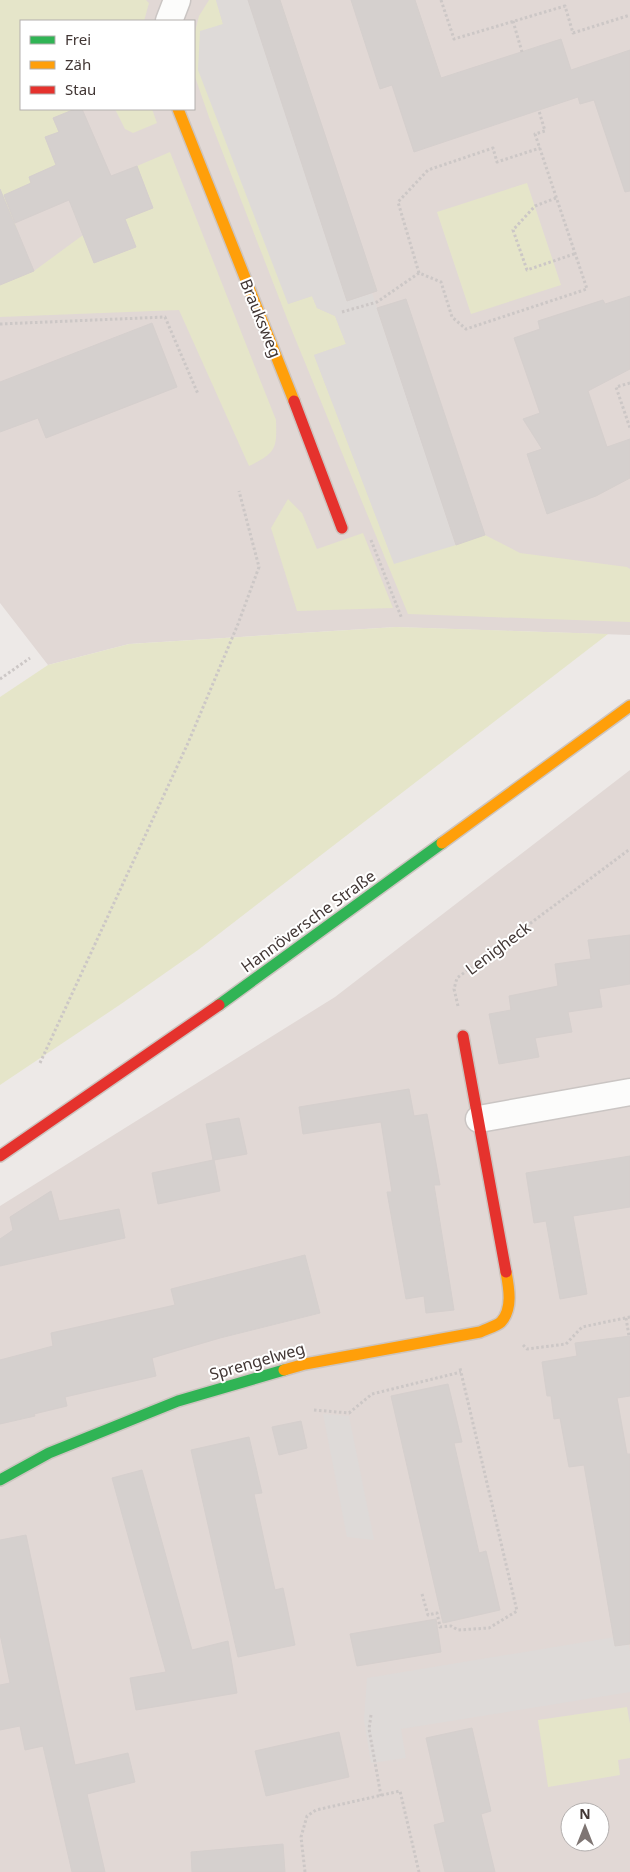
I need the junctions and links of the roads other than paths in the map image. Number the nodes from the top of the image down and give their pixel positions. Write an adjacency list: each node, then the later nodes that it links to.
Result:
1 (177, 0): 2 (street)
2 (169, 20)
3 (178, 110): 4 (street, Brauksweg)
4 (342, 528)
5 (630, 706): 9 (street, Hannöversche Straße)
6 (463, 1036): 8 (street)
7 (630, 1092): 8 (street)
8 (479, 1119): 10 (street, Sprengelweg)
9 (0, 1156)
10 (0, 1480)

